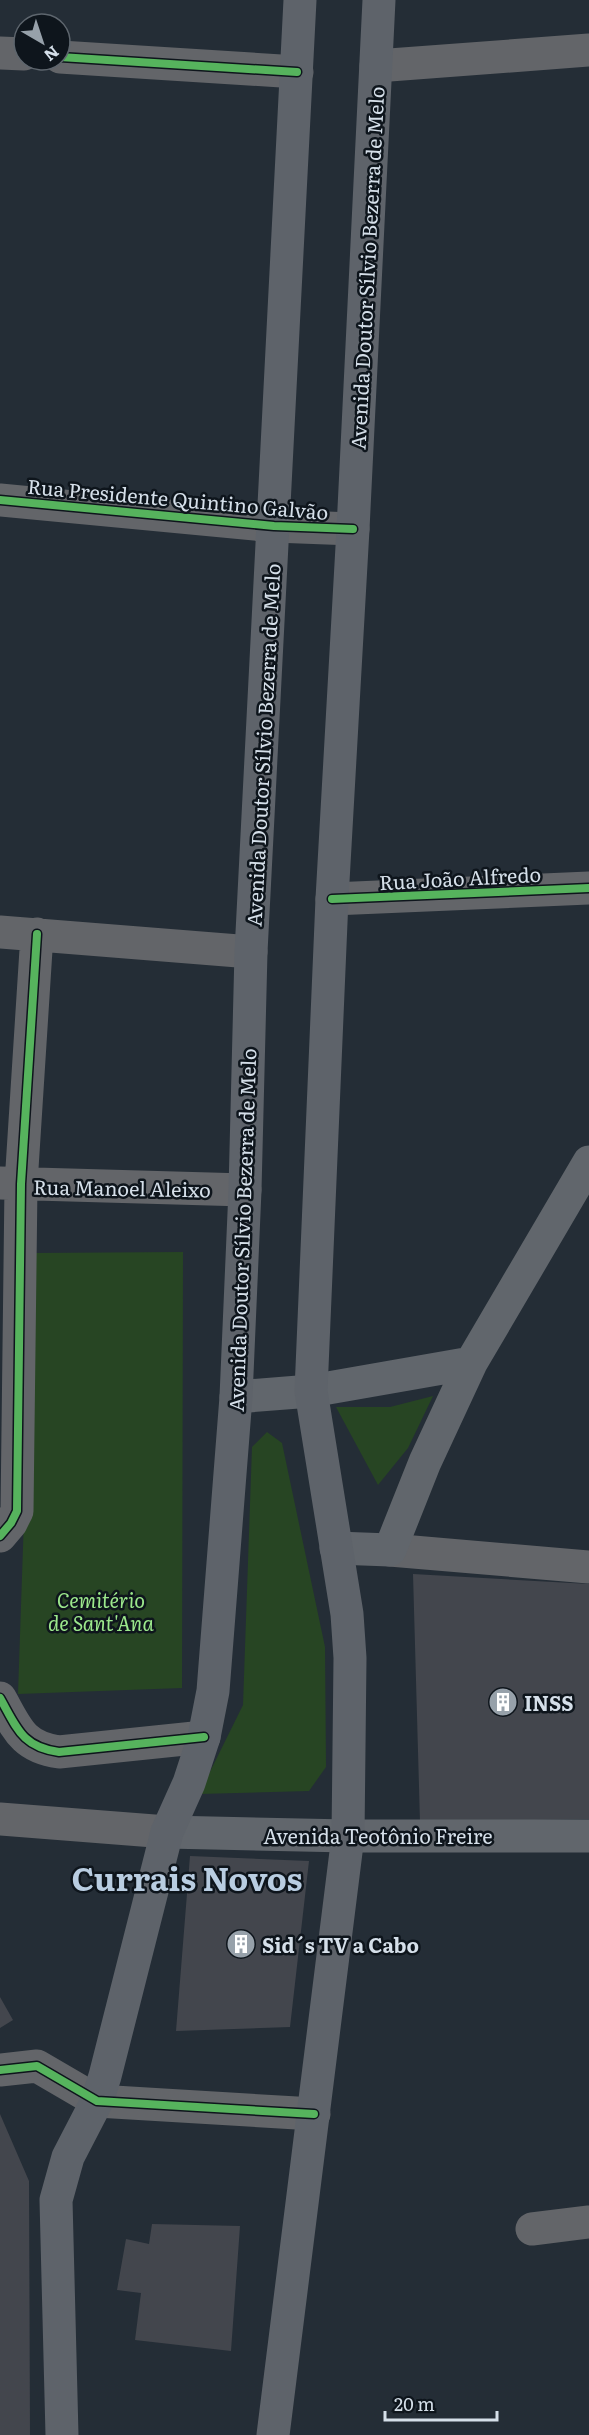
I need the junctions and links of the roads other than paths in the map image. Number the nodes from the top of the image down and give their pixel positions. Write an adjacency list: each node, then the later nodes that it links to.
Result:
1 (300, 0): 6 (highway, Avenida Doutor Sílvio Bezerra de Melo)
2 (379, 0): 5 (highway, Avenida Doutor Sílvio Bezerra de Melo)
3 (589, 50): 5 (street)
4 (72, 58): 6 (street)
5 (376, 66): 9 (highway, Avenida Doutor Sílvio Bezerra de Melo)
6 (297, 72): 8 (highway, Avenida Doutor Sílvio Bezerra de Melo)
7 (0, 500): 8 (street, Rua Presidente Quintino Galvão)
8 (274, 526): 9 (street, Rua Presidente Quintino Galvão); 14 (highway, Avenida Doutor Sílvio Bezerra de Melo)
9 (353, 530): 11 (highway, Avenida Doutor Sílvio Bezerra de Melo)
10 (589, 888): 11 (street, Rua João Alfredo)
11 (332, 899): 19 (highway, Avenida Doutor Sílvio Bezerra de Melo)
12 (0, 932): 13 (street)
13 (36, 934): 14 (street); 16 (street)
14 (251, 952): 17 (highway, Avenida Doutor Sílvio Bezerra de Melo)
15 (589, 1162): 18 (main road)
16 (10, 1184): 17 (street, Rua Manoel Aleixo); 21 (street)
17 (245, 1190): 20 (highway, Avenida Doutor Sílvio Bezerra de Melo)
18 (471, 1363): 19 (main road); 23 (main road)
19 (310, 1391): 20 (main road); 22 (highway, Avenida Doutor Sílvio Bezerra de Melo)
20 (236, 1397): 26 (highway, Avenida Doutor Sílvio Bezerra de Melo)
21 (0, 1536)
22 (336, 1548): 23 (main road); 29 (highway, Avenida Doutor Sílvio Bezerra de Melo)
23 (390, 1550): 24 (street)
24 (589, 1567)
25 (0, 1698): 26 (street)
26 (204, 1737): 28 (highway, Avenida Doutor Sílvio Bezerra de Melo)
27 (0, 1819): 28 (street)
28 (167, 1832): 29 (main road, Avenida Teotônio Freire); 32 (highway, Avenida Doutor Sílvio Bezerra de Melo)
29 (348, 1836): 30 (main road, Avenida Teotônio Freire); 33 (highway, Avenida Doutor Sílvio Bezerra de Melo)
30 (589, 1836)
31 (0, 2070): 32 (street)
32 (97, 2101): 33 (street); 36 (highway, Avenida Doutor Sílvio Bezerra de Melo)
33 (314, 2115): 37 (highway, Avenida Doutor Sílvio Bezerra de Melo)
34 (589, 2222): 35 (street)
35 (532, 2229)
36 (62, 2435)
37 (273, 2435)

